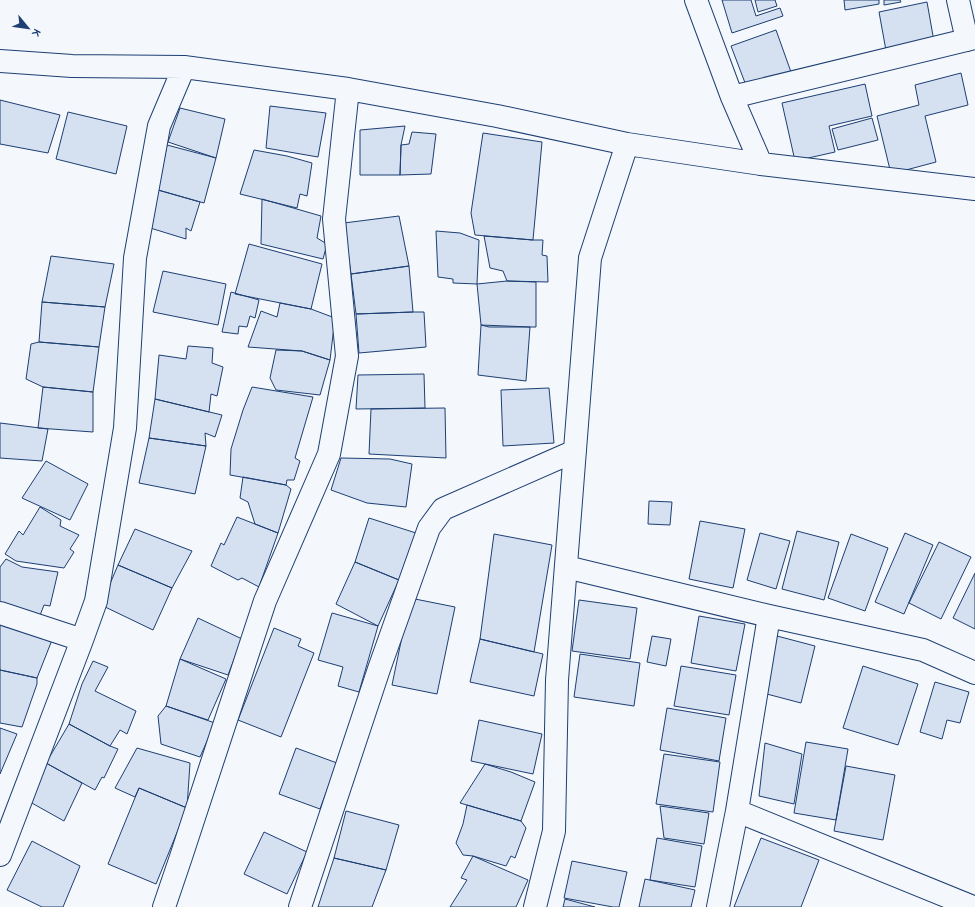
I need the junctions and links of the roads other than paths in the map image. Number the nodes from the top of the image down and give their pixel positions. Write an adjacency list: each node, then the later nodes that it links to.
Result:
1 (696, 0): 7 (street)
2 (958, 0): 3 (street)
3 (971, 39): 7 (street)
4 (0, 61): 5 (street)
5 (184, 67): 6 (street); 15 (street)
6 (348, 89): 8 (street); 19 (street)
7 (732, 97): 9 (street)
8 (627, 144): 9 (street); 11 (street)
9 (761, 164): 10 (street)
10 (975, 189)
11 (575, 451): 12 (street); 20 (street)
12 (566, 567): 14 (street); 21 (street)
13 (0, 612): 15 (street)
14 (769, 616): 16 (street); 17 (street)
15 (82, 640): 18 (street)
16 (975, 673)
17 (737, 811): 22 (street); 23 (street)
18 (0, 855)
19 (164, 907)
20 (300, 907)
21 (535, 907)
22 (718, 907)
23 (973, 907)

